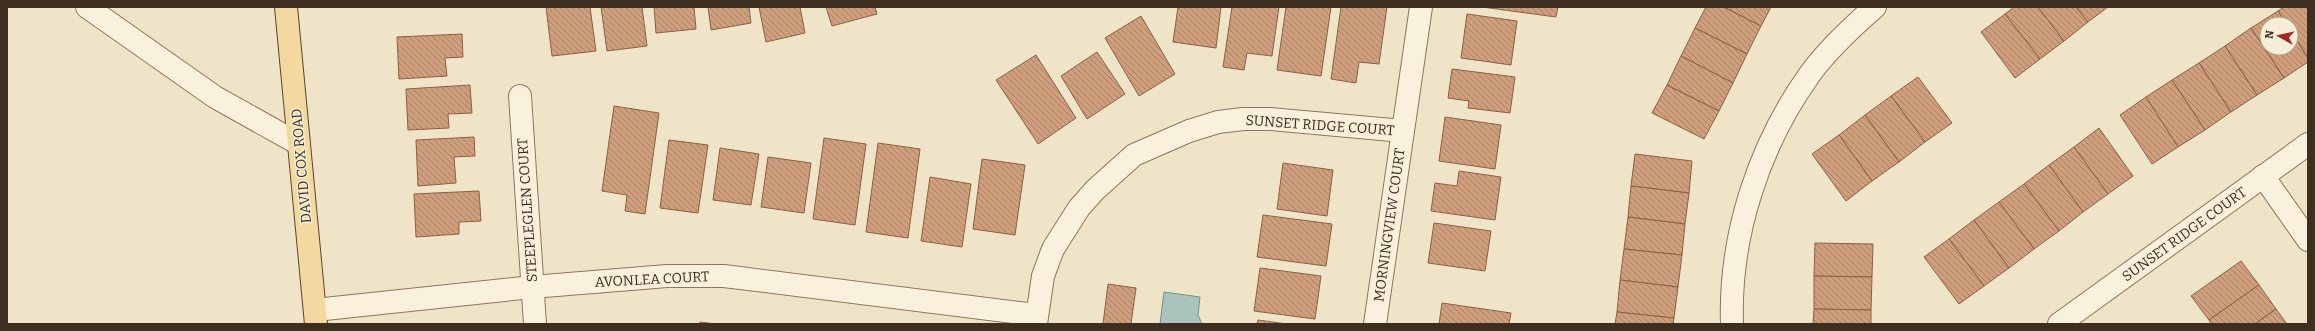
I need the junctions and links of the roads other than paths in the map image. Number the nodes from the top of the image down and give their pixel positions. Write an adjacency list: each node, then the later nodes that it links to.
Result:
1 (87, 7): 7 (street)
2 (286, 7): 7 (main road, DAVID COX ROAD)
3 (1421, 7): 6 (street, MORNINGVIEW COURT)
4 (1875, 7): 16 (street)
5 (520, 96): 11 (street, STEEPLEGLEN COURT)
6 (1403, 131): 13 (street, SUNSET RIDGE COURT); 15 (street, MORNINGVIEW COURT)
7 (298, 144): 12 (main road, DAVID COX ROAD)
8 (2308, 144): 9 (street, SUNSET RIDGE COURT)
9 (2263, 176): 10 (street); 17 (street, SUNSET RIDGE COURT)
10 (2308, 240)
11 (532, 287): 12 (street, AVONLEA COURT); 13 (street, AVONLEA COURT); 14 (street, STEEPLEGLEN COURT)
12 (315, 317)
13 (1036, 319)
14 (535, 324)
15 (1375, 324)
16 (1732, 324)
17 (2059, 324)

